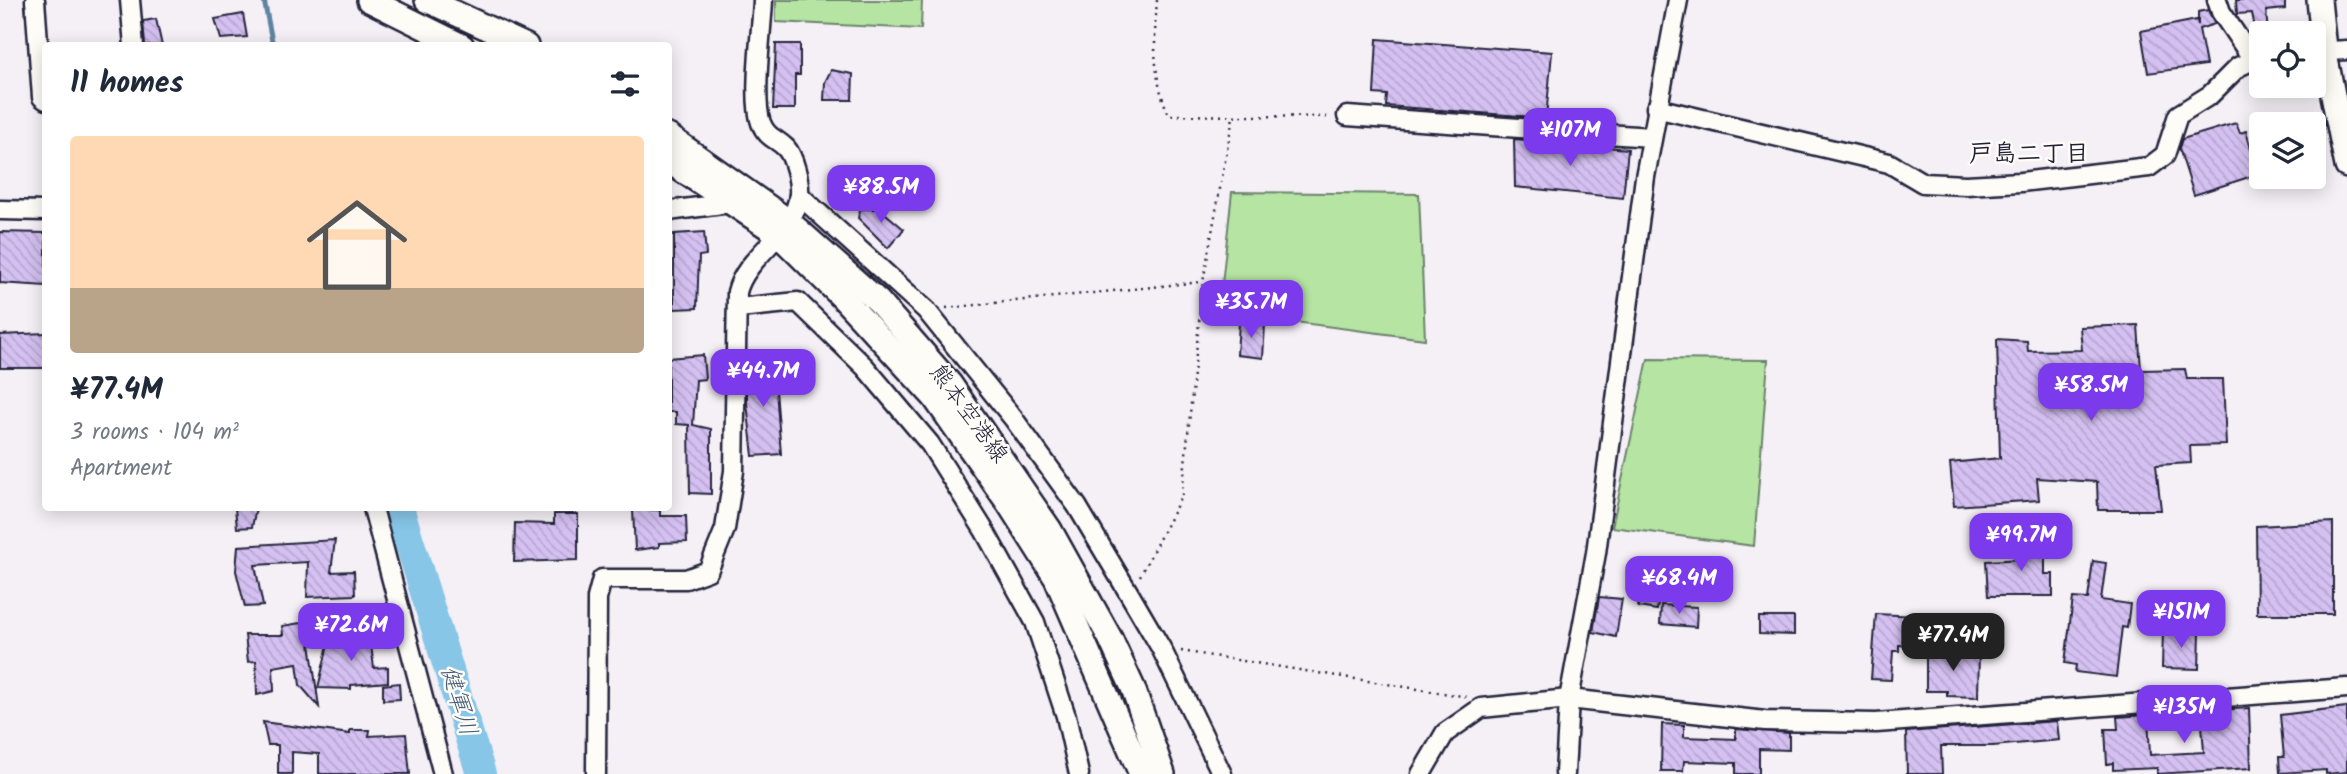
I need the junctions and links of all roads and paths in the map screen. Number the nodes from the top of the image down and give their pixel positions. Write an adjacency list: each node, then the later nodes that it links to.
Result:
1 (35, 0): 19 (street)
2 (130, 0): 11 (street)
3 (369, 0): 12 (main road)
4 (427, 0): 13 (main road)
5 (763, 0): 27 (street)
6 (1157, 0): 21 (path)
7 (1678, 0): 20 (street)
8 (2217, 0): 14 (street)
9 (2319, 0): 10 (main road)
10 (2319, 21)
11 (134, 42)
12 (454, 42)
13 (517, 42)
14 (2249, 50)
15 (2347, 50): 16 (street)
16 (2326, 51)
17 (2249, 64): 20 (street)
18 (2326, 80): 26 (main road)
19 (42, 97)
20 (1656, 108): 23 (street)
21 (1233, 117): 22 (path); 33 (path)
22 (1347, 117): 23 (street)
23 (1651, 137): 40 (street)
24 (672, 138): 28 (main road, 熊本空港線)
25 (672, 163): 28 (main road, 熊本空港線)
26 (2347, 166)
27 (799, 195): 32 (street); 35 (street)
28 (745, 200): 30 (street); 32 (main road, 熊本空港線)
29 (0, 209): 31 (street)
30 (672, 210)
31 (42, 211)
32 (783, 227): 34 (street); 45 (main road, 熊本空港線); 46 (main road, 熊本空港線)
33 (1203, 282): 35 (path); 37 (path)
34 (738, 308): 43 (street); 44 (street)
35 (926, 310): 37 (street)
36 (374, 511): 42 (street)
37 (1130, 595): 38 (street)
38 (1161, 648): 41 (path); 47 (street)
39 (2347, 688): 40 (street)
40 (1569, 699): 41 (street); 49 (street)
41 (1481, 708): 48 (street)
42 (443, 774)
43 (596, 774)
44 (1079, 774)
45 (1141, 774)
46 (1163, 774)
47 (1222, 774)
48 (1421, 774)
49 (1565, 774)

